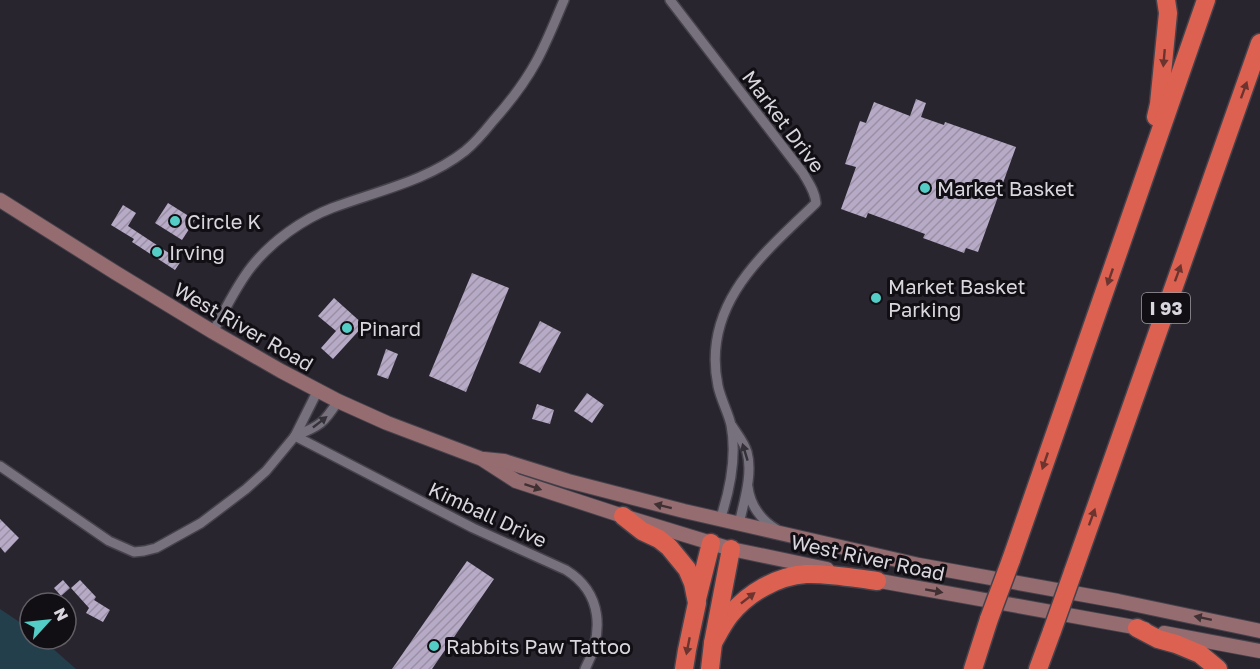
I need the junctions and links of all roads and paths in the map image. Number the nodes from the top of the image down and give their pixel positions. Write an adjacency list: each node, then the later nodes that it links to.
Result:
1 (564, 0): 8 (street)
2 (670, 0): 11 (street, Market Drive)
3 (1166, 0): 6 (highway, one-way to 6)
4 (1206, 0): 6 (highway)
5 (1260, 44): 25 (highway, I 93, one-way to 5, bridge)
6 (1143, 182): 28 (highway, one-way to 28, bridge)
7 (0, 200): 8 (main road, West River Road)
8 (213, 332): 9 (main road, West River Road)
9 (318, 390): 10 (main road, West River Road); 12 (street)
10 (338, 401): 12 (street, one-way to 10); 13 (main road, West River Road)
11 (730, 424): 15 (street, Market Drive, one-way to 11); 17 (street, Market Drive)
12 (295, 436): 14 (street); 30 (street, Kimball Drive)
13 (482, 459): 16 (main road, West River Road, one-way to 16); 17 (main road, West River Road, one-way to 13)
14 (0, 466)
15 (747, 483): 18 (street, Market Drive); 19 (street, Market Drive)
16 (623, 516): 20 (main road, West River Road); 23 (highway)
17 (720, 520): 18 (main road, West River Road); 20 (main road)
18 (740, 524): 19 (main road, West River Road); 21 (main road)
19 (786, 534): 26 (main road, West River Road, one-way to 19)
20 (711, 543): 21 (main road, West River Road); 23 (highway)
21 (731, 549): 22 (main road, West River Road); 27 (highway)
22 (877, 581): 24 (main road, West River Road, one-way to 24); 27 (highway, one-way to 22)
23 (696, 603): 31 (highway, one-way to 31)
24 (1137, 628): 29 (main road, West River Road); 37 (highway)
25 (1052, 631): 35 (highway, I 93); 36 (highway)
26 (1260, 631)
27 (713, 644): 32 (highway)
28 (980, 649): 33 (highway); 34 (highway)
29 (1260, 651)
30 (585, 669)
31 (684, 669)
32 (710, 669)
33 (967, 669)
34 (973, 669)
35 (1038, 669)
36 (1051, 669)
37 (1218, 669)

